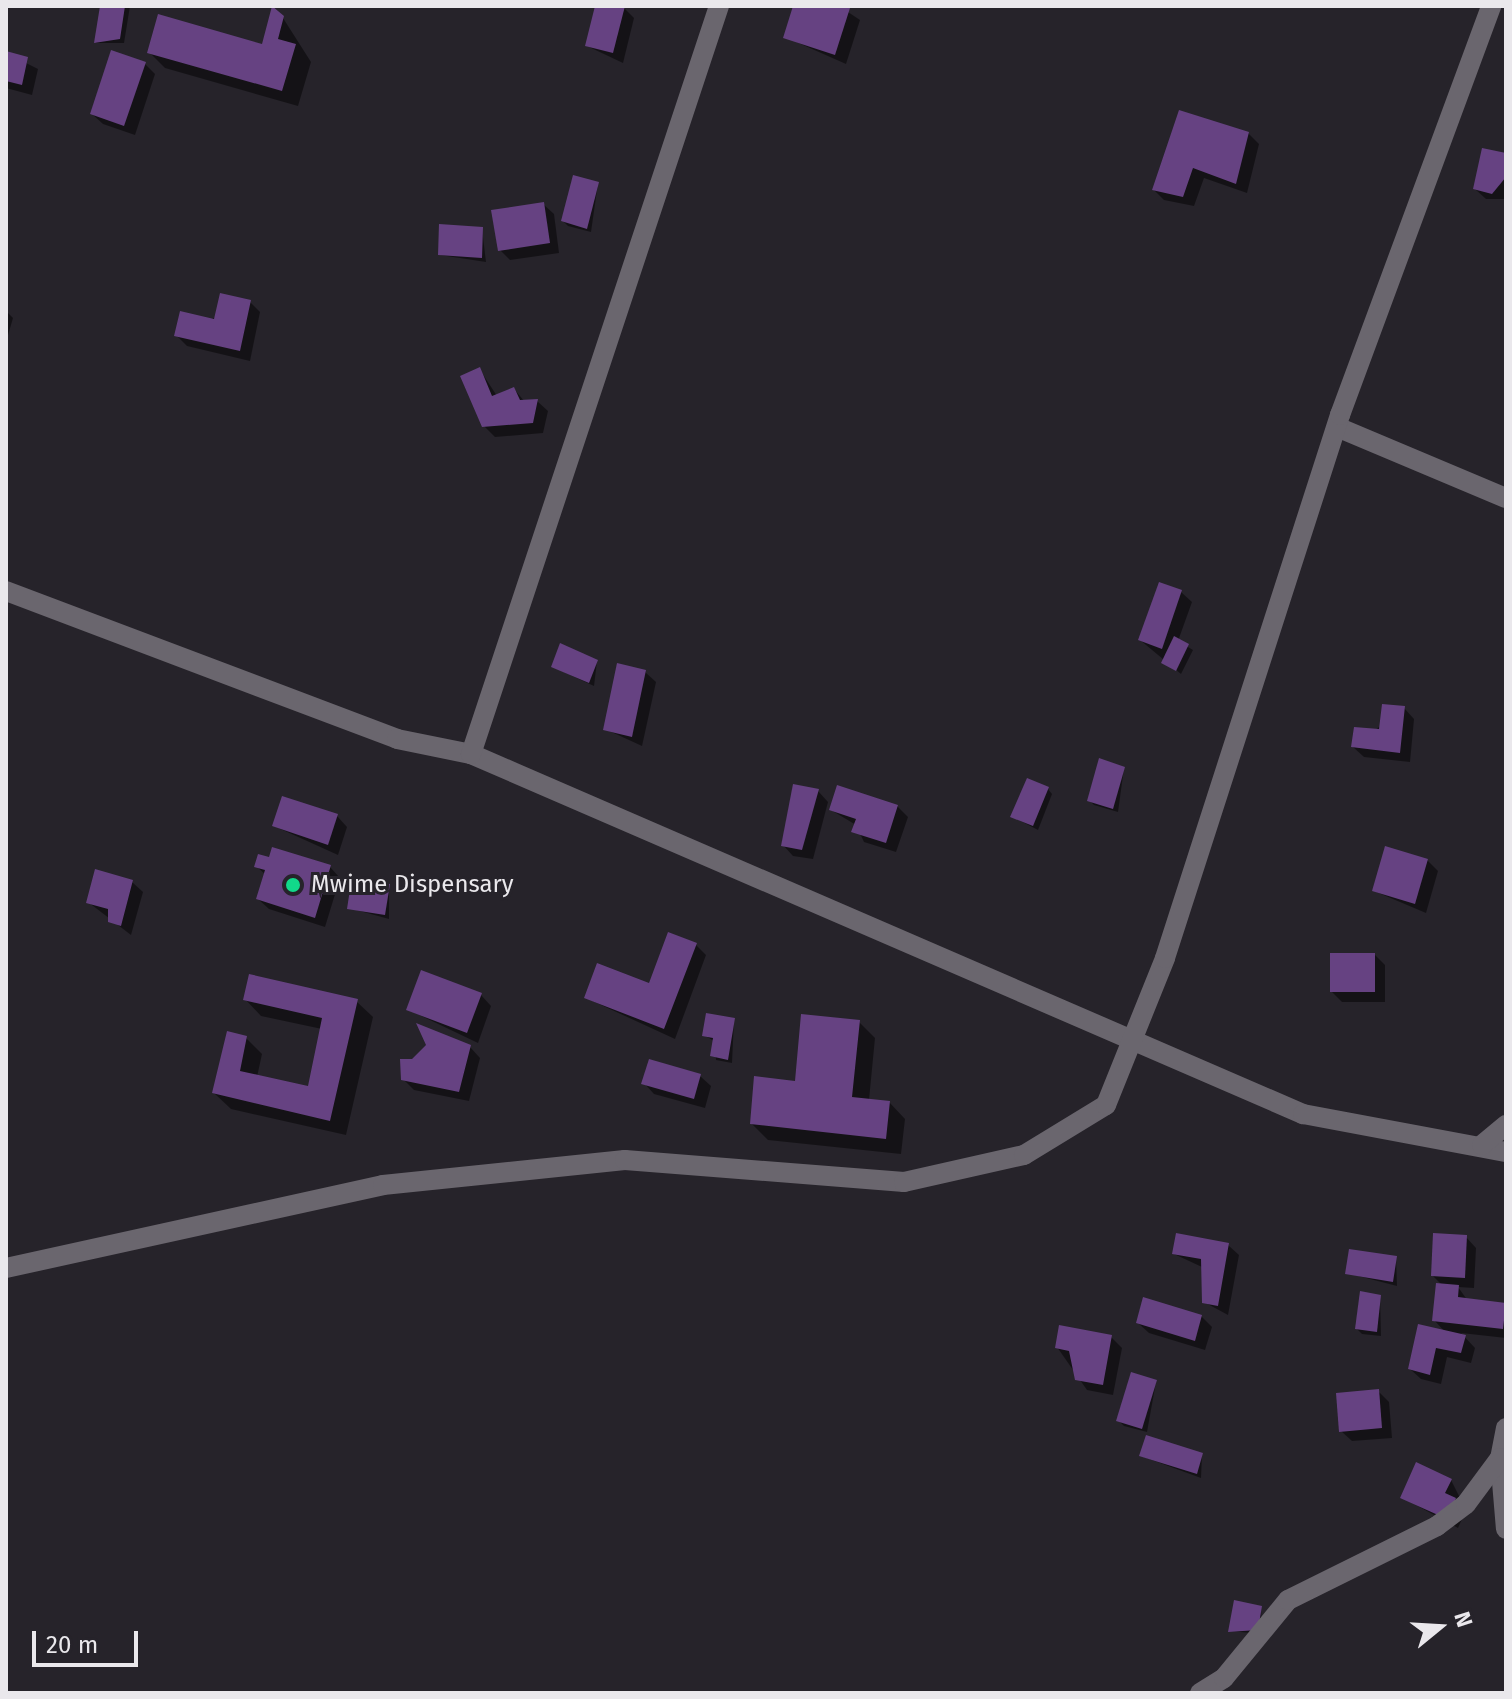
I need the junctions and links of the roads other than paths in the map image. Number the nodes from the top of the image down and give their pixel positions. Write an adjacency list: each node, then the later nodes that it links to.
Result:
1 (719, 6): 6 (street)
2 (1491, 6): 3 (street)
3 (1337, 427): 4 (street); 7 (street)
4 (1506, 498)
5 (6, 591): 6 (street)
6 (471, 754): 7 (street)
7 (1136, 1037): 9 (street); 11 (street)
8 (1506, 1125): 9 (street)
9 (1482, 1145): 10 (street)
10 (1506, 1152)
11 (6, 1268)
12 (1506, 1428): 13 (street)
13 (1500, 1458): 14 (street); 15 (street)
14 (1506, 1529)
15 (1200, 1693)

